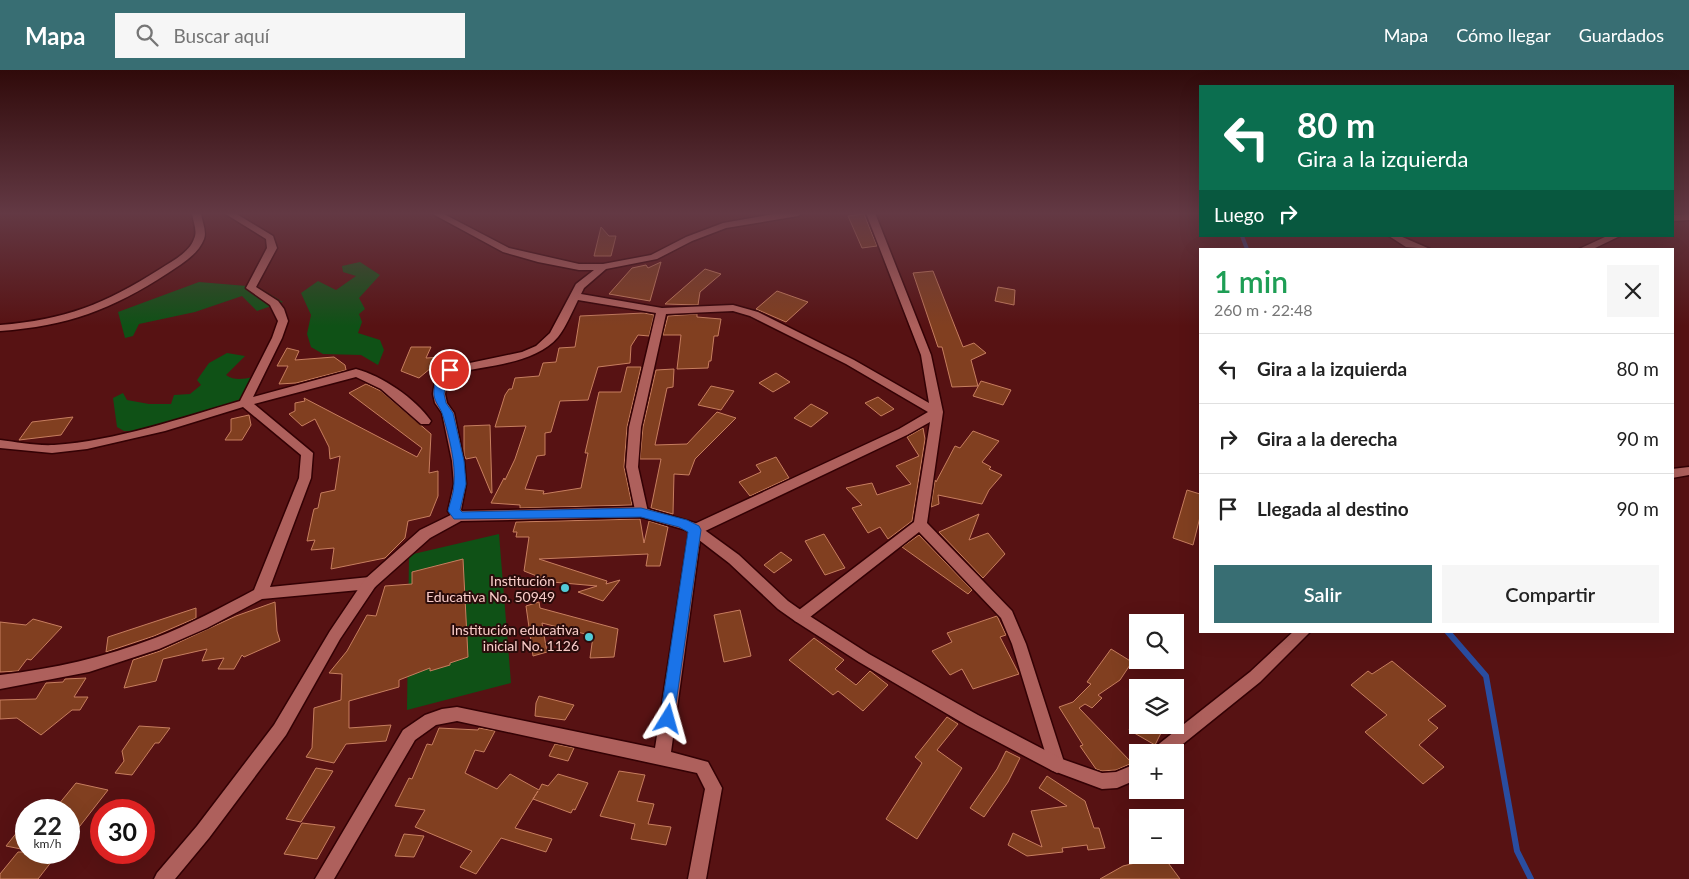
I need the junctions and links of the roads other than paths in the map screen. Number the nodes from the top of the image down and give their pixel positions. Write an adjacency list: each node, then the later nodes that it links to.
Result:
1 (190, 251): 9 (street)
2 (271, 251): 10 (street)
3 (509, 251): 6 (street)
4 (666, 251): 6 (street)
5 (885, 251): 11 (street)
6 (602, 267): 7 (street)
7 (574, 296): 8 (street); 17 (street)
8 (662, 311): 11 (street); 16 (street)
9 (0, 328)
10 (245, 403): 12 (street); 13 (street); 21 (street)
11 (937, 412): 18 (street); 19 (street)
12 (426, 421)
13 (0, 444)
14 (1689, 471): 15 (street)
15 (1674, 474)
16 (641, 512): 17 (street); 19 (street)
17 (459, 516): 20 (street)
18 (920, 524): 22 (street); 27 (street)
19 (695, 530): 22 (street); 26 (street)
20 (370, 583): 21 (street); 29 (street)
21 (260, 594): 24 (street)
22 (800, 617): 27 (street)
23 (1302, 633): 25 (street)
24 (0, 682)
25 (1171, 744)
26 (662, 757): 30 (street); 31 (street)
27 (1057, 765): 28 (street)
28 (1129, 775)
29 (163, 879)
30 (324, 879)
31 (697, 879)

